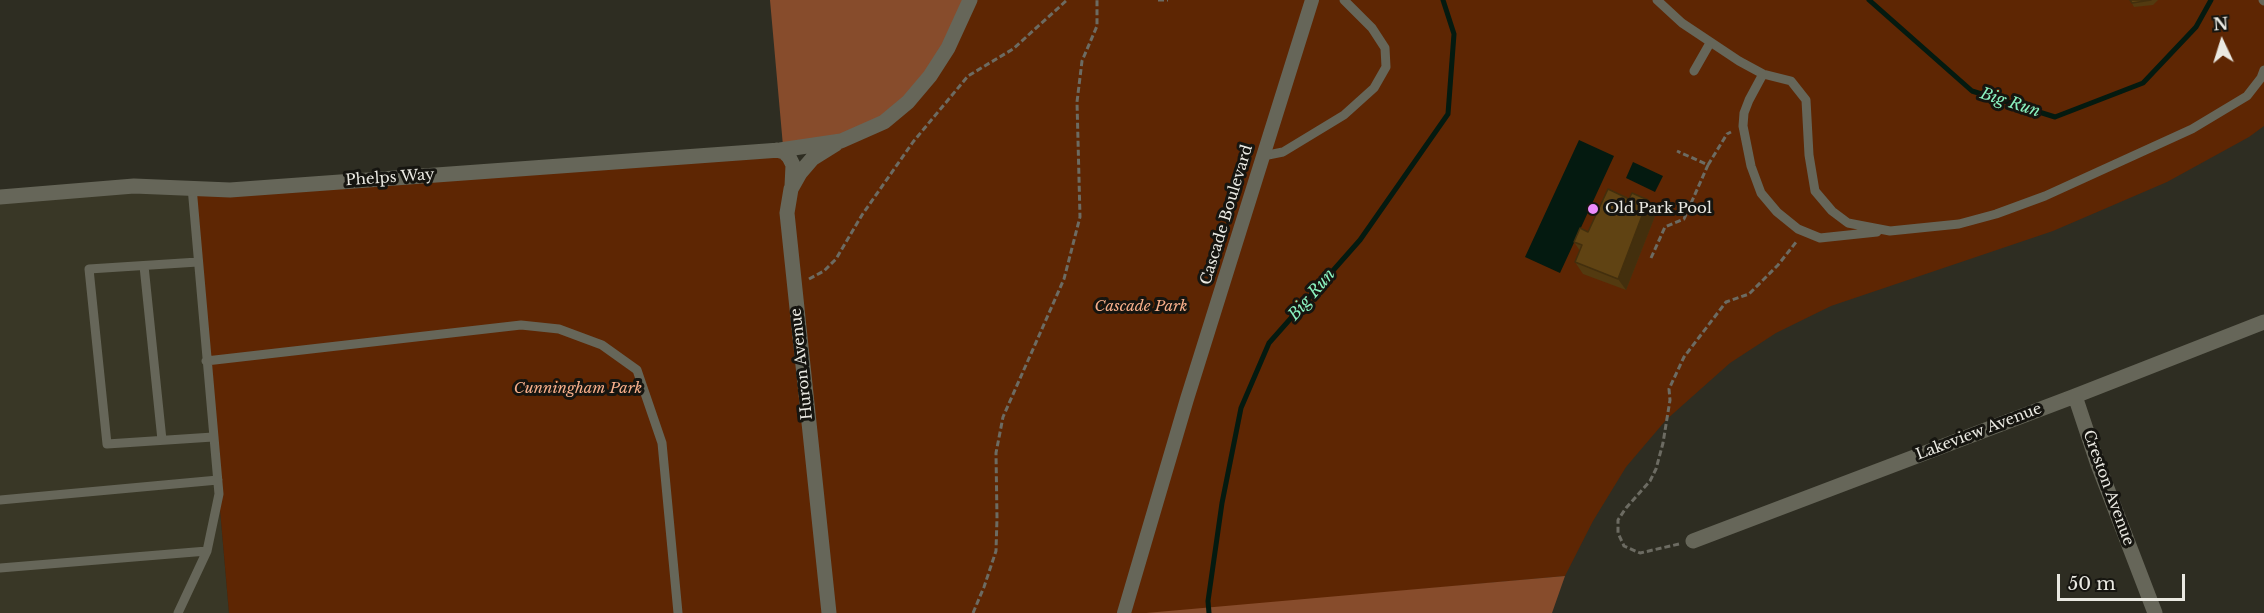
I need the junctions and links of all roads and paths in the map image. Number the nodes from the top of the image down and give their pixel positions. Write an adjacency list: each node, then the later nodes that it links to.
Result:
1 (970, 0): 14 (street, Huron Avenue)
2 (1067, 0): 27 (path)
3 (1096, 0): 42 (path)
4 (1158, 0): 5 (path)
5 (1168, 0)
6 (1312, 0): 17 (street, Cascade Boulevard)
7 (1344, 0): 17 (lane)
8 (1657, 0): 9 (lane)
9 (1710, 43): 11 (lane); 12 (lane)
10 (2264, 70): 22 (lane)
11 (1694, 71)
12 (1763, 74): 13 (lane); 22 (lane)
13 (1743, 126): 18 (path); 23 (lane)
14 (844, 140): 15 (street, Huron Avenue); 20 (street, Huron Avenue)
15 (779, 150): 19 (street, Phelps Way); 20 (street)
16 (1677, 151): 18 (path)
17 (1263, 156): 43 (street, Cascade Boulevard)
18 (1708, 165): 24 (path)
19 (192, 187): 21 (street, Phelps Way); 25 (lane)
20 (791, 189): 27 (street, Huron Avenue)
21 (0, 197)
22 (1890, 231): 23 (lane)
23 (1804, 232): 35 (path)
24 (1651, 258)
25 (198, 262): 26 (lane); 29 (lane)
26 (144, 266): 32 (lane); 32 (lane)
27 (793, 282): 41 (street, Huron Avenue)
28 (2264, 322): 30 (street, Lakeview Avenue)
29 (206, 361): 31 (lane); 40 (lane)
30 (2075, 396): 35 (street, Lakeview Avenue); 44 (street, Creston Avenue)
31 (213, 437): 32 (lane); 33 (lane)
32 (162, 440)
33 (218, 480): 34 (lane); 36 (lane)
34 (0, 500)
35 (1693, 541)
36 (207, 551): 37 (lane); 39 (lane)
37 (0, 568)
38 (171, 613): 39 (lane)
39 (178, 613)
40 (678, 613)
41 (830, 613)
42 (972, 613)
43 (1124, 613)
44 (2155, 613)

